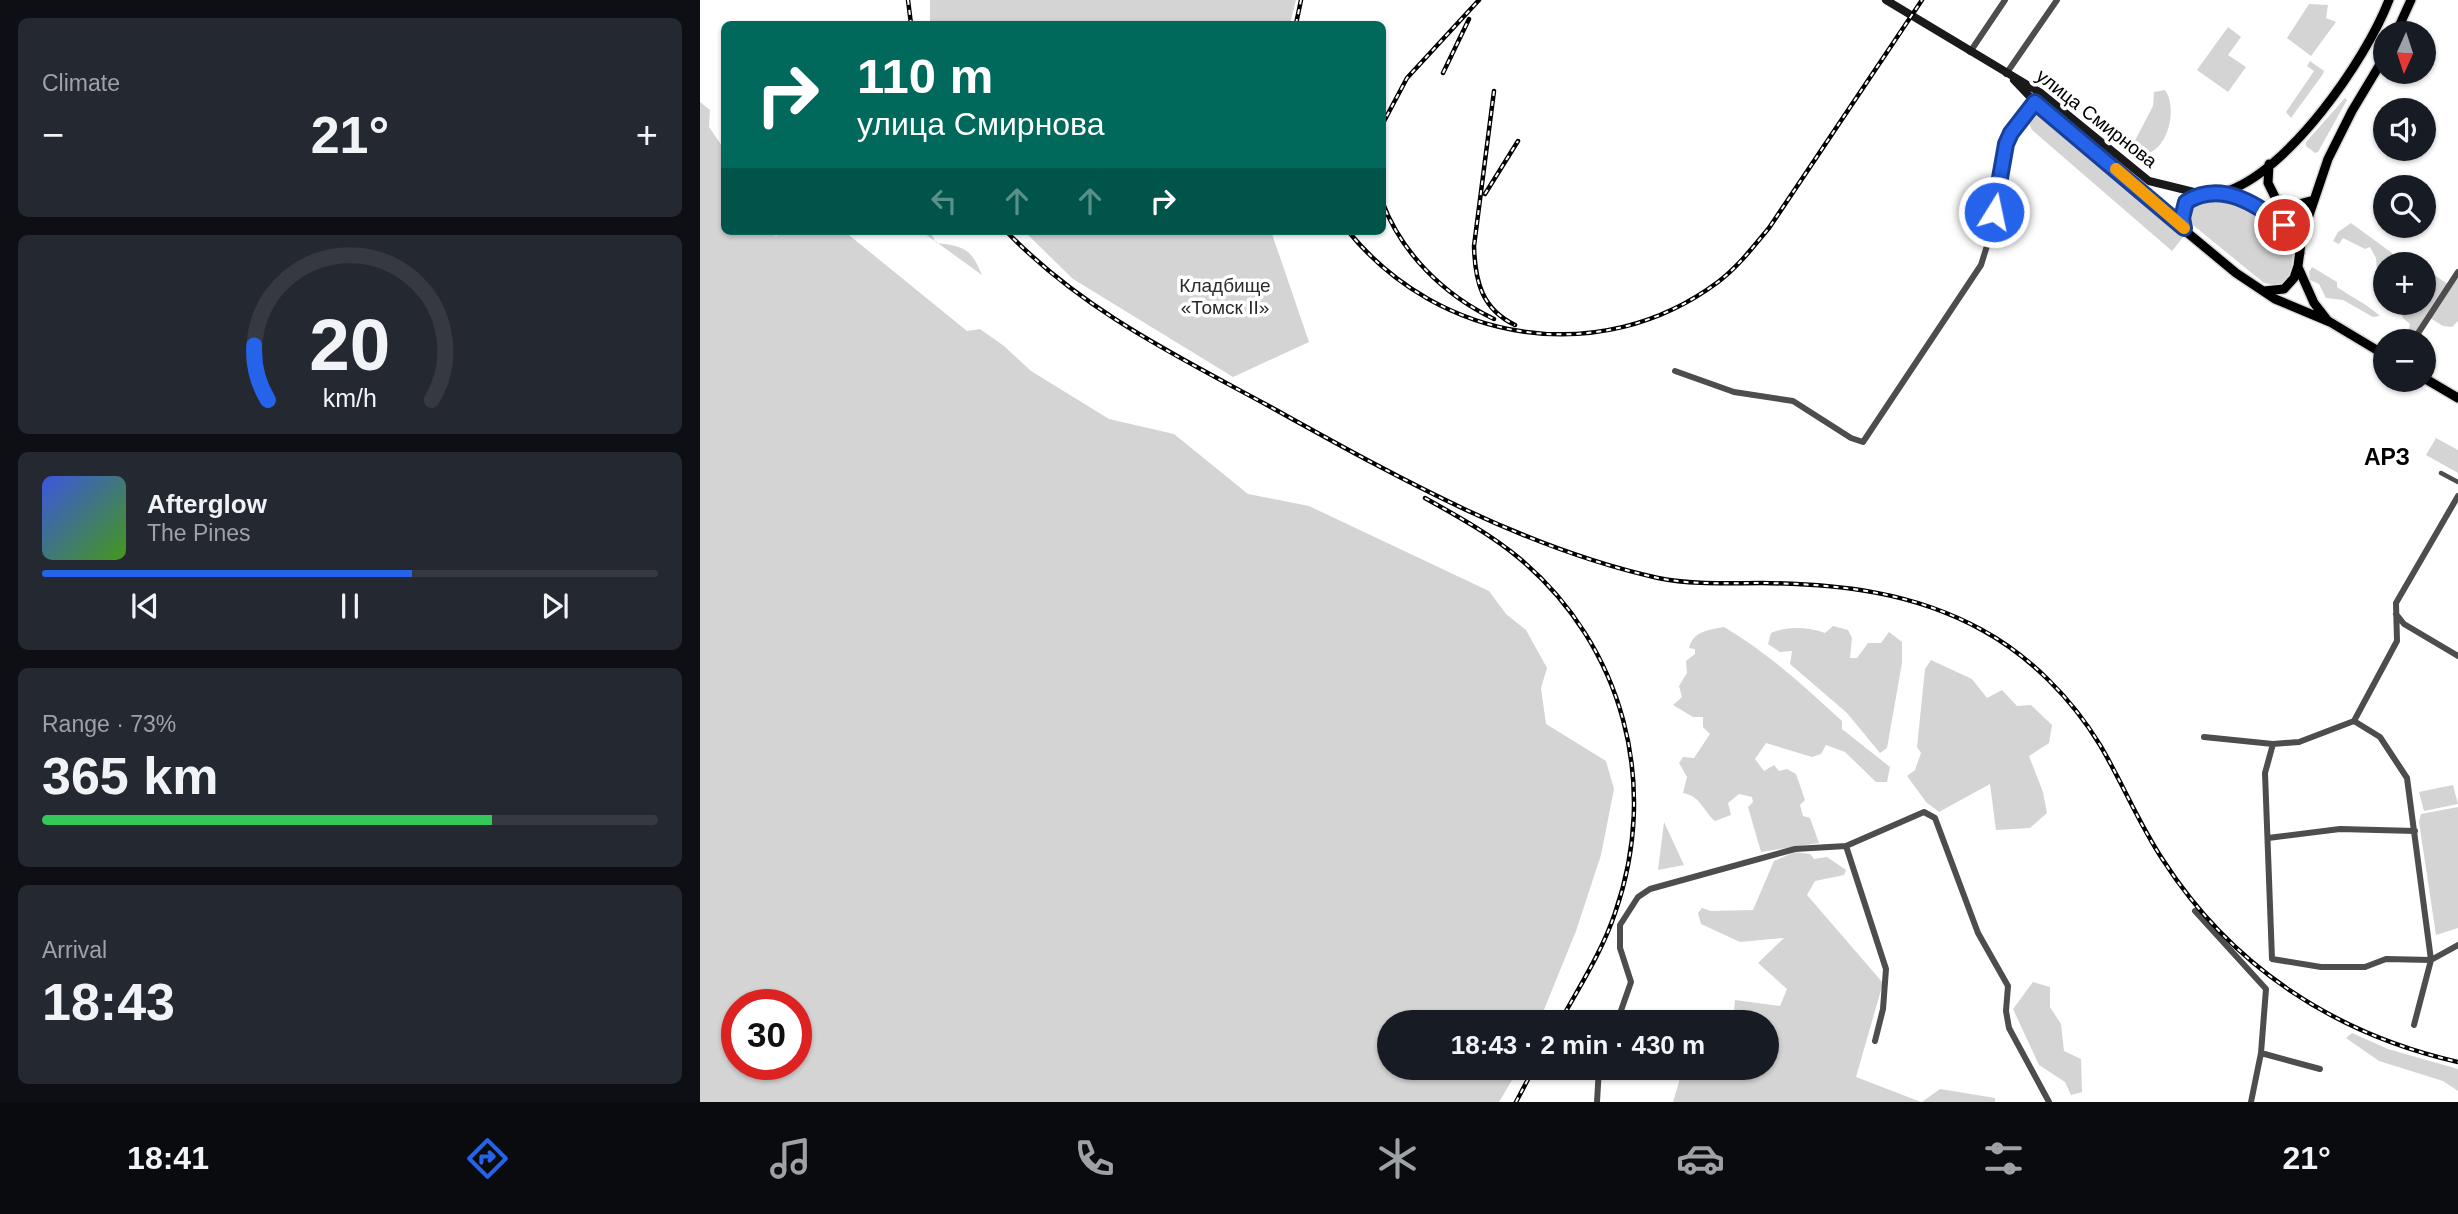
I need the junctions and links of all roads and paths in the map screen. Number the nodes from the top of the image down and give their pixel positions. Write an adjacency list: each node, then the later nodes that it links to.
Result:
1 (1886, 0): 7 (main road, улица Смирнова)
2 (2005, 0): 7 (street)
3 (2057, 0): 8 (street)
4 (2389, 0): 12 (main road)
5 (2411, 0): 6 (main road)
6 (2401, 21)
7 (1970, 52): 8 (main road, улица Смирнова)
8 (2009, 76): 10 (main road, улица Смирнова); 11 (main road, улица Смирнова)
9 (2373, 76): 15 (main road)
10 (2041, 93): 11 (street); 13 (main road, улица Смирнова)
11 (2035, 102): 16 (main road, улица Смирнова); 24 (street)
12 (2269, 164): 14 (main road); 15 (main road)
13 (2202, 194): 14 (main road); 16 (main road)
14 (2219, 194): 17 (main road)
15 (2314, 200): 17 (main road)
16 (2184, 228): 20 (main road)
17 (2300, 253): 18 (main road)
18 (2298, 266): 20 (main road); 21 (main road)
19 (2458, 272): 22 (street)
20 (2262, 291): 21 (main road)
21 (2330, 323): 23 (main road)
22 (2421, 329)
23 (2373, 348)
24 (1675, 371)
25 (2436, 385): 26 (main road)
26 (2458, 398)
27 (2441, 473): 28 (street)
28 (2458, 482)
29 (2458, 496): 30 (street)
30 (2396, 614): 31 (street); 32 (street)
31 (2458, 656)
32 (2354, 721): 34 (street); 35 (street)
33 (2204, 737): 34 (street)
34 (2273, 744): 36 (street)
35 (2415, 831): 36 (street); 40 (street)
36 (2268, 838): 40 (street)
37 (1846, 846): 41 (street); 43 (street); 48 (street)
38 (2195, 911): 44 (street)
39 (2458, 945): 40 (street)
40 (2431, 960): 42 (street)
41 (1621, 1010)
42 (2414, 1025)
43 (1875, 1041)
44 (2261, 1053): 45 (street); 49 (street)
45 (2320, 1069)
46 (1598, 1080): 47 (street)
47 (1597, 1102)
48 (2049, 1102)
49 (2250, 1102)

